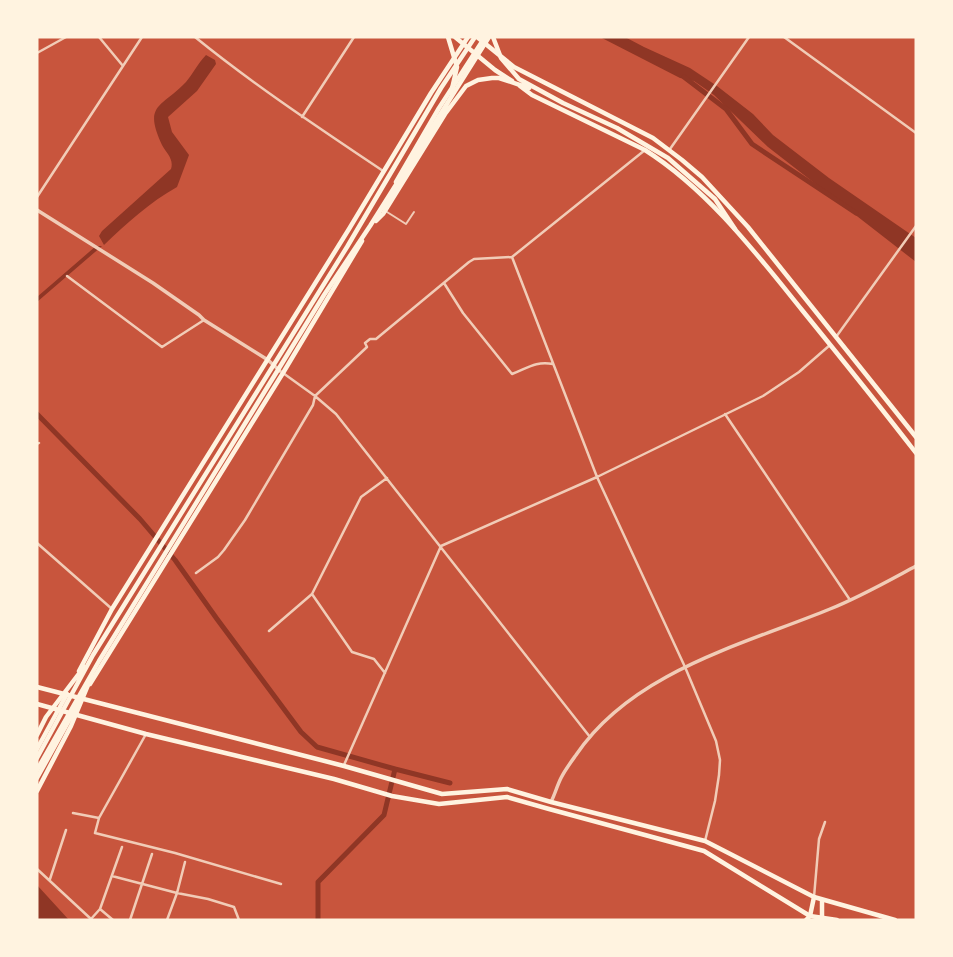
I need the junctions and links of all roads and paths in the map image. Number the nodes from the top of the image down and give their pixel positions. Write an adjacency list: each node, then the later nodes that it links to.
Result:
1 (66, 37): 13 (street)
2 (99, 37): 15 (street)
3 (142, 37): 15 (street)
4 (194, 37): 18 (street)
5 (354, 37): 18 (street)
6 (448, 37): 17 (main road)
7 (455, 37): 12 (main road)
8 (468, 37): 12 (main road)
9 (485, 37): 14 (main road); 16 (main road); 21 (main road); 27 (main road); 53 (main road)
10 (749, 37): 21 (street)
11 (784, 37): 19 (street)
12 (463, 45): 14 (main road); 22 (main road)
13 (37, 52)
14 (474, 53): 20 (main road); 24 (main road)
15 (123, 66): 23 (street)
16 (537, 90): 17 (main road); 29 (main road)
17 (445, 114): 27 (main road)
18 (302, 117): 22 (street)
19 (916, 133)
20 (645, 150): 29 (main road); 30 (street)
21 (669, 150): 34 (main road)
22 (384, 172): 36 (main road)
23 (37, 197)
24 (381, 208): 26 (lane); 38 (main road)
25 (37, 211): 33 (street)
26 (414, 212)
27 (370, 226): 54 (main road)
28 (915, 227): 34 (street)
29 (735, 229): 35 (main road)
30 (512, 257): 32 (street); 37 (street)
31 (67, 276): 33 (street)
32 (443, 283): 37 (street); 39 (street)
33 (204, 320): 36 (street)
34 (836, 337): 41 (main road)
35 (830, 345): 40 (street); 42 (main road)
36 (268, 360): 38 (street); 51 (main road)
37 (553, 363): 43 (street)
38 (283, 373): 39 (street); 59 (main road)
39 (315, 396): 44 (street); 48 (street)
40 (725, 414): 43 (street); 50 (street)
41 (916, 437)
42 (916, 453)
43 (597, 477): 46 (street); 55 (street)
44 (387, 478): 46 (street); 49 (street)
45 (37, 543): 51 (street)
46 (441, 546): 56 (street); 65 (street)
47 (916, 566): 50 (street)
48 (196, 573)
49 (312, 594): 52 (street); 56 (street)
50 (850, 600): 55 (street)
51 (111, 609): 58 (main road)
52 (269, 632)
53 (93, 655): 63 (main road); 68 (main road)
54 (99, 661): 70 (main road); 72 (main road)
55 (685, 667): 65 (street); 78 (street)
56 (385, 673): 69 (street)
57 (37, 687): 58 (main road)
58 (66, 695): 59 (main road); 61 (main road)
59 (81, 698): 62 (main road); 69 (main road)
60 (37, 704): 61 (main road)
61 (58, 710): 62 (main road); 66 (main road)
62 (72, 714): 64 (main road); 67 (main road)
63 (37, 734)
64 (145, 734): 75 (street); 91 (main road)
65 (590, 737): 73 (street)
66 (37, 749): 67 (main road)
67 (50, 754): 71 (main road)
68 (37, 758)
69 (344, 766): 73 (main road)
70 (37, 770)
71 (37, 778)
72 (37, 791)
73 (551, 802): 78 (main road)
74 (74, 813): 75 (street)
75 (99, 818): 86 (street)
76 (825, 822): 88 (street)
77 (66, 830): 84 (street)
78 (705, 841): 88 (main road)
79 (122, 847): 83 (street)
80 (152, 854): 85 (street)
81 (185, 862): 87 (street)
82 (37, 869): 84 (street)
83 (112, 876): 85 (street); 90 (street)
84 (50, 879): 90 (street)
85 (143, 884): 87 (street); 94 (street)
86 (281, 884)
87 (177, 893): 95 (street); 96 (street)
88 (814, 897): 89 (main road); 91 (main road)
89 (822, 900): 92 (main road); 99 (main road)
90 (100, 909): 93 (street)
91 (810, 915): 92 (main road); 97 (main road)
92 (820, 918): 98 (main road)
93 (113, 920)
94 (130, 920)
95 (167, 920)
96 (239, 920)
97 (806, 920)
98 (837, 920)
99 (895, 920)

